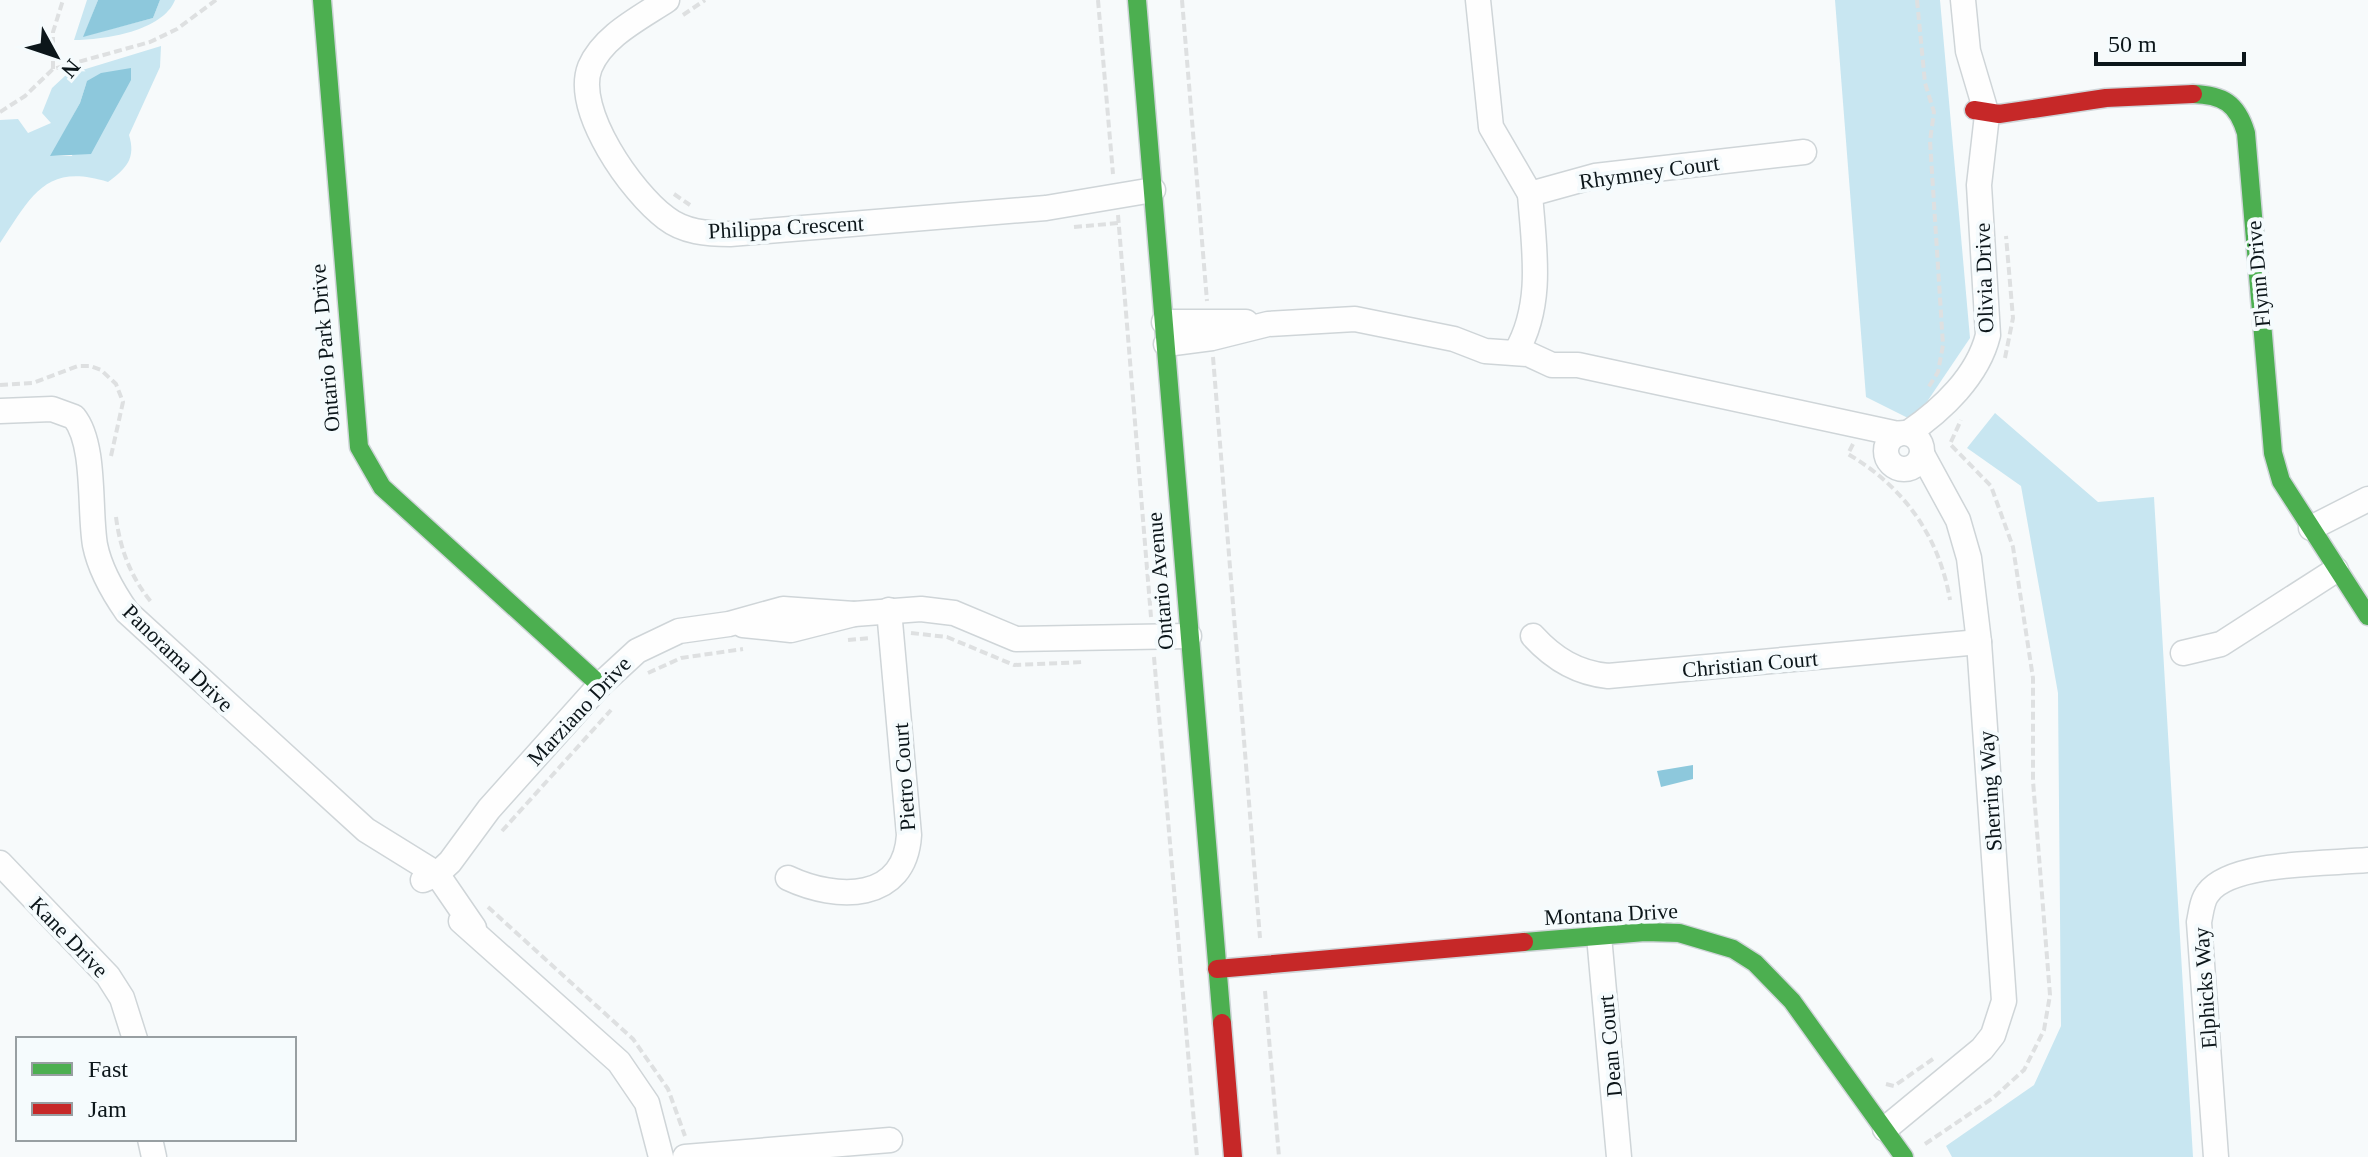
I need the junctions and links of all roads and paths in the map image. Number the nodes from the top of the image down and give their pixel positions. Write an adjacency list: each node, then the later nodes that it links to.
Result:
1 (63, 0): 12 (path)
2 (216, 0): 12 (path)
3 (322, 0): 50 (street, Ontario Park Drive)
4 (705, 0): 11 (path)
5 (1098, 0): 20 (path)
6 (1137, 0): 19 (street, Ontario Avenue)
7 (1182, 0): 23 (path)
8 (1478, 0): 18 (street)
9 (1917, 0): 27 (path)
10 (1963, 0): 14 (street, Olivia Drive)
11 (669, 12): 20 (street, Philippa Crescent)
12 (53, 69): 15 (path)
13 (2040, 107): 14 (street, Flynn Drive); 35 (street, Flynn Drive)
14 (1982, 109): 27 (street, Olivia Drive)
15 (0, 112)
16 (1804, 152): 18 (street, Rhymney Court)
17 (671, 192): 21 (path)
18 (1530, 194): 25 (street)
19 (1154, 198): 20 (street, Philippa Crescent); 24 (street, Ontario Avenue)
20 (1117, 209): 22 (path); 42 (path)
21 (700, 210)
22 (1072, 227)
23 (1210, 329): 24 (street, Sherring Way); 25 (street, Sherring Way); 59 (path)
24 (1165, 333): 41 (street, Ontario Avenue)
25 (1519, 341): 30 (street, Sherring Way)
26 (0, 385): 32 (path)
27 (1935, 397): 30 (street, Olivia Drive)
28 (0, 411): 55 (street, Panorama Drive)
29 (1951, 436): 66 (path)
30 (1908, 448): 46 (street, Sherring Way)
31 (1848, 454): 39 (path)
32 (111, 459)
33 (2368, 499): 35 (street)
34 (115, 505): 37 (path)
35 (2311, 528): 36 (street, Flynn Drive)
36 (2336, 570): 40 (street, Flynn Drive); 48 (street)
37 (157, 608)
38 (889, 610): 42 (street, Marziano Drive); 49 (street, Marziano Drive); 56 (street, Pietro Court)
39 (1951, 611)
40 (2368, 616)
41 (1188, 626): 42 (street, Marziano Drive); 60 (street, Ontario Avenue)
42 (1152, 630): 69 (path)
43 (1533, 636): 46 (street, Christian Court)
44 (882, 637): 45 (path)
45 (836, 641)
46 (1979, 642): 64 (street, Sherring Way)
47 (748, 648): 49 (path)
48 (2183, 653)
49 (617, 666): 50 (street, Marziano Drive)
50 (600, 685): 55 (street, Marziano Drive)
51 (614, 706): 52 (path)
52 (494, 839)
53 (2368, 860): 74 (street, Elphicks Way)
54 (0, 863): 57 (street, Kane Drive)
55 (429, 874): 67 (street, Panorama Drive)
56 (788, 878)
57 (8, 879): 61 (street, Kane Drive)
58 (1599, 936): 59 (street, Montana Drive); 64 (street, Montana Drive); 72 (street, Dean Court)
59 (1262, 965): 60 (street, Montana Drive); 71 (path)
60 (1217, 969): 70 (street, Ontario Avenue)
61 (134, 1037)
62 (1945, 1050): 63 (path)
63 (1880, 1083)
64 (1881, 1123): 73 (street, Montana Drive)
65 (890, 1140): 68 (street)
66 (1923, 1145)
67 (661, 1157)
68 (685, 1157)
69 (1197, 1157)
70 (1233, 1157)
71 (1279, 1157)
72 (1619, 1157)
73 (1904, 1157)
74 (2216, 1157)

